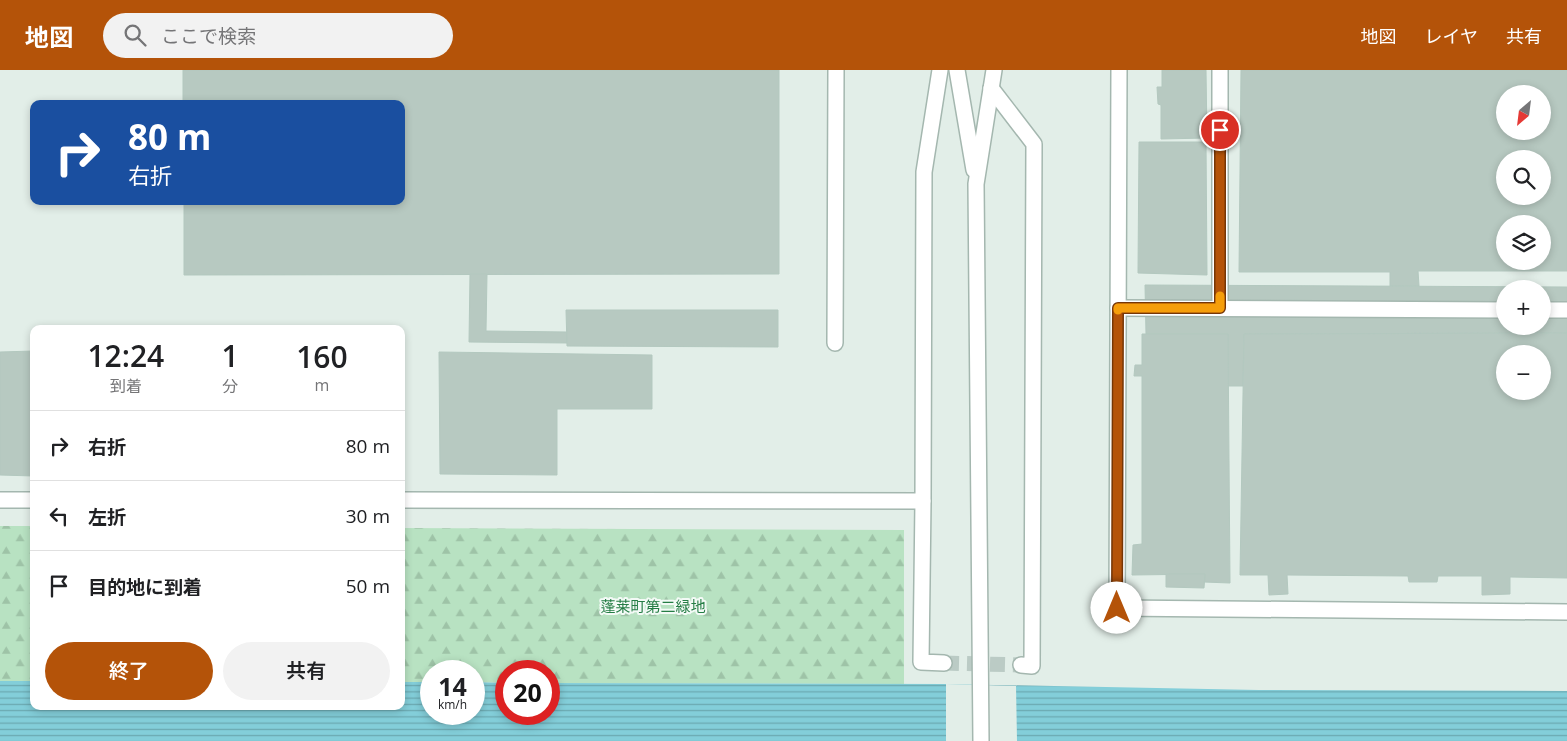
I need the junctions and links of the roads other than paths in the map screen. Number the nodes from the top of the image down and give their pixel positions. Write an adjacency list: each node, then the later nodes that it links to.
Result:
1 (836, 70): 14 (street)
2 (940, 70): 18 (street)
3 (957, 70): 8 (street)
4 (994, 70): 7 (street)
5 (1119, 70): 9 (street)
6 (1220, 70): 10 (street)
7 (991, 88): 8 (street); 21 (street)
8 (976, 184): 22 (street)
9 (1118, 308): 10 (street); 19 (street)
10 (1220, 308): 11 (street)
11 (1496, 310)
12 (1551, 310): 13 (street)
13 (1567, 310)
14 (836, 343)
15 (0, 500): 16 (street)
16 (30, 500)
17 (405, 500): 18 (street)
18 (923, 502): 20 (street)
19 (1567, 612)
20 (944, 663)
21 (1021, 665)
22 (981, 741)

